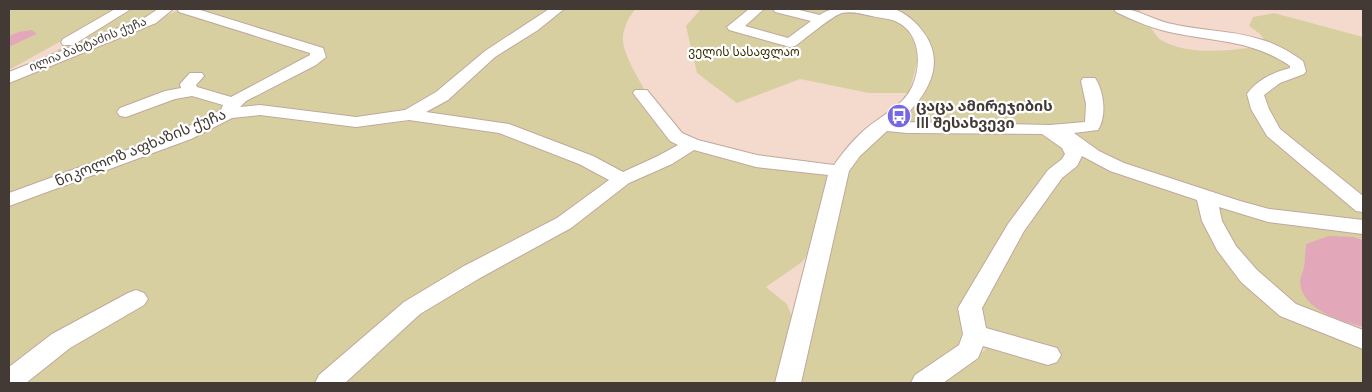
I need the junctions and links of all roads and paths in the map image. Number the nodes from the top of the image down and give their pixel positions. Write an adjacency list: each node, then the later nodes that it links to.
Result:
1 (124, 9): 13 (street)
2 (165, 9): 3 (street, ილია ბახტაძის ქუჩა); 14 (street, ილია ბახტაძის ქუჩა)
3 (170, 9)
4 (184, 9): 17 (street)
5 (557, 9): 19 (street)
6 (757, 9): 12 (street)
7 (780, 9): 12 (street)
8 (837, 9): 11 (street); 12 (street)
9 (883, 9): 11 (street)
10 (1122, 9): 27 (street)
11 (898, 18): 20 (street)
12 (822, 20)
13 (9, 74)
14 (9, 78)
15 (1089, 81): 21 (street)
16 (641, 93): 22 (street)
17 (231, 108): 18 (street); 19 (street, ნიკოლოზ აფხაზის ქუჩა); 26 (street, ნიკოლოზ აფხაზის ქუჩა)
18 (126, 112)
19 (409, 115): 24 (street, ნიკოლოზ აფხაზის ქუჩა)
20 (881, 125): 21 (street); 23 (street)
21 (1046, 129): 25 (street); 30 (street)
22 (692, 144): 23 (street); 24 (street)
23 (839, 171): 35 (street)
24 (622, 179): 34 (street)
25 (1206, 196): 28 (street); 31 (street)
26 (9, 200)
27 (1363, 206)
28 (1363, 227)
29 (136, 300): 33 (street)
30 (975, 334): 32 (street); 36 (street)
31 (1363, 340)
32 (1048, 355)
33 (9, 382)
34 (328, 383)
35 (788, 383)
36 (924, 383)

